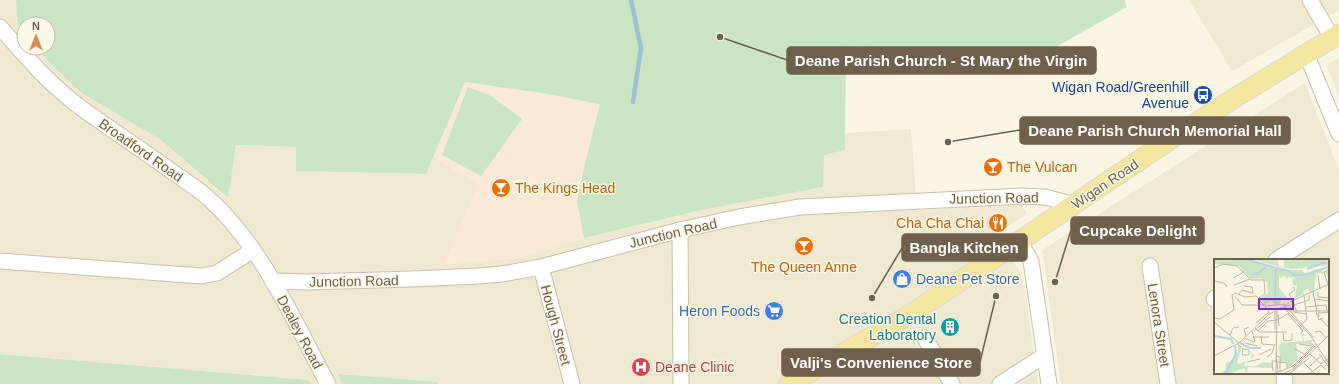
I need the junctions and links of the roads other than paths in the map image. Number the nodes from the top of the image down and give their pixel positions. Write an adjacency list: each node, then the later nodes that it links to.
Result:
1 (1310, 0): 3 (street)
2 (0, 27): 10 (street, Broadford Road)
3 (1336, 36): 4 (main road, Wigan Road)
4 (1306, 53): 5 (street); 6 (main road, Wigan Road)
5 (1339, 134)
6 (1075, 204): 8 (street, Junction Road); 9 (main road, Wigan Road)
7 (1339, 220): 11 (street)
8 (680, 230): 14 (street, Junction Road); 21 (street)
9 (1020, 242): 17 (street); 22 (main road, Wigan Road)
10 (254, 250): 12 (street); 15 (street, Broadford Road)
11 (1278, 259)
12 (0, 262)
13 (1150, 266): 26 (street, Lenora Street)
14 (541, 267): 15 (street, Junction Road); 20 (street, Hough Street)
15 (272, 281): 19 (street, Dealey Road)
16 (925, 338): 23 (street)
17 (1045, 355): 24 (street); 25 (street)
18 (1284, 374): 27 (street)
19 (328, 384)
20 (572, 384)
21 (681, 384)
22 (789, 384)
23 (952, 384)
24 (1000, 384)
25 (1049, 384)
26 (1168, 384)
27 (1285, 384)

